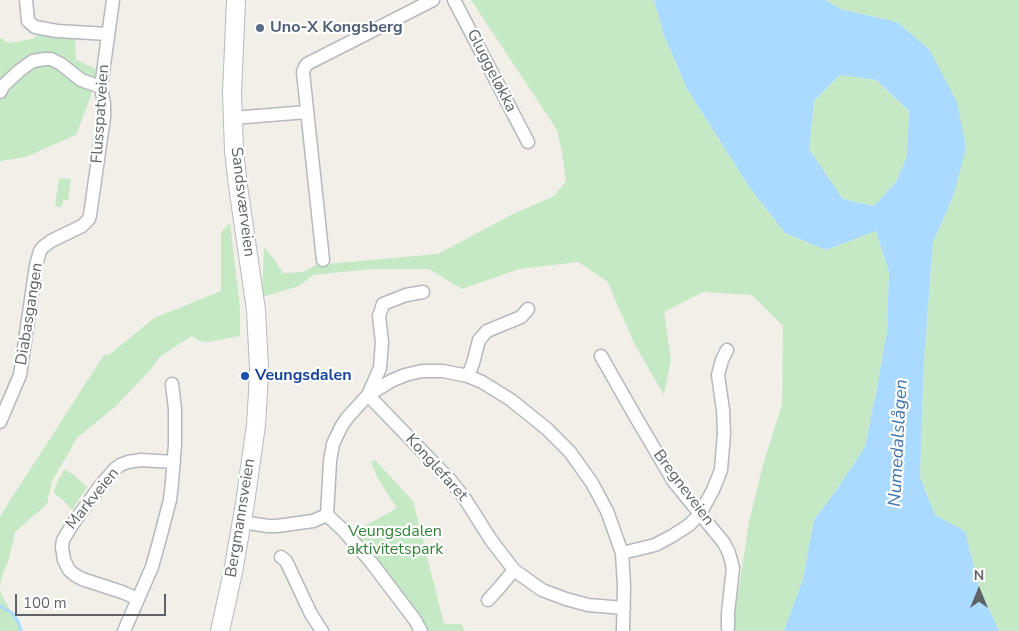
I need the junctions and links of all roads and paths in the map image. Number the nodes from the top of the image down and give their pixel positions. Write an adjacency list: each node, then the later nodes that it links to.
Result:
1 (26, 0): 6 (street)
2 (113, 0): 6 (street, Flusspatveien)
3 (236, 0): 10 (main road, Sandsværveien)
4 (433, 0): 9 (street)
5 (454, 0): 11 (street, Gluggeløkka)
6 (108, 34): 7 (street, Flusspatveien)
7 (102, 87): 8 (street); 12 (street, Flusspatveien)
8 (0, 92)
9 (307, 112): 10 (street); 13 (street)
10 (233, 118): 21 (main road, Sandsværveien)
11 (528, 142)
12 (82, 226): 22 (street, Diabasgangen)
13 (323, 260)
14 (423, 292): 20 (street)
15 (528, 309): 18 (street)
16 (727, 350): 24 (street)
17 (601, 356): 24 (street, Bregneveien)
18 (468, 376): 20 (street); 27 (street)
19 (172, 384): 23 (street)
20 (368, 395): 25 (street); 29 (street, Konglefaret)
21 (258, 403): 26 (main road, Bergmannsveien)
22 (0, 422)
23 (174, 462): 30 (street); 30 (street, Markveien)
24 (700, 514): 27 (street); 33 (street, Bregneveien)
25 (327, 515): 26 (street); 37 (street)
26 (242, 522): 35 (main road, Bergmannsveien)
27 (622, 553): 32 (street)
28 (281, 557): 36 (street)
29 (514, 570): 31 (street); 32 (street, Konglefaret)
30 (138, 599): 34 (street)
31 (488, 600)
32 (624, 608): 38 (street)
33 (728, 628)
34 (124, 631)
35 (220, 631)
36 (322, 631)
37 (421, 631)
38 (623, 631)

